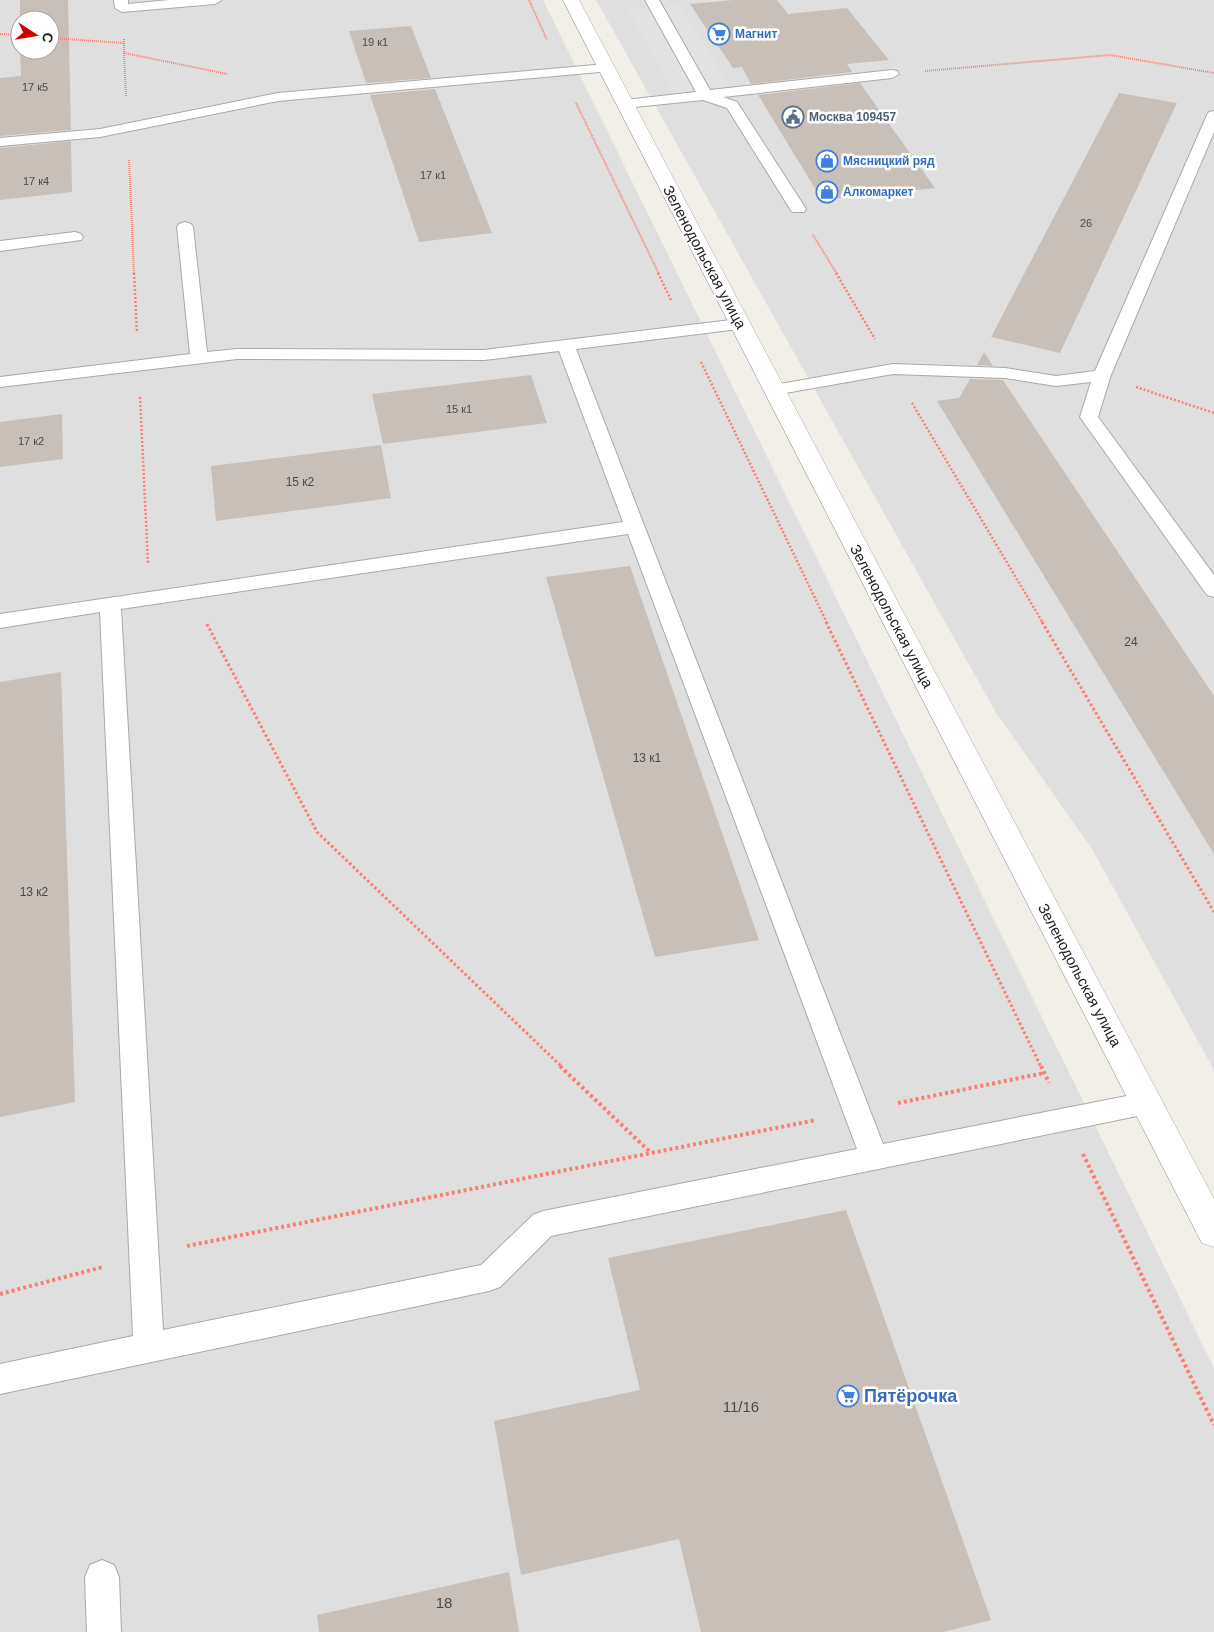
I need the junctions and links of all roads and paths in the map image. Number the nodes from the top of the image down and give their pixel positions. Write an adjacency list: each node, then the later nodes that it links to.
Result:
1 (121, 0): 2 (lane)
2 (215, 0)
3 (529, 0): 10 (path)
4 (571, 0): 9 (street, Зеленодольская улица)
5 (652, 0): 13 (lane)
6 (60, 39): 7 (path)
7 (124, 43)
8 (124, 53): 16 (path)
9 (606, 68): 10 (lane); 14 (street, Зеленодольская улица)
10 (561, 72): 16 (lane); 23 (path)
11 (1214, 73): 12 (path)
12 (892, 74): 13 (lane)
13 (706, 96): 14 (lane); 18 (lane)
14 (625, 104): 22 (street, Зеленодольская улица)
15 (1214, 115): 28 (lane)
16 (128, 128): 17 (lane); 26 (path)
17 (0, 142)
18 (798, 209): 27 (path)
19 (185, 227): 25 (lane)
20 (75, 237): 21 (lane)
21 (0, 246)
22 (740, 324): 23 (lane); 30 (street, Зеленодольская улица)
23 (686, 330): 24 (lane); 39 (path)
24 (566, 345): 25 (lane); 32 (lane)
25 (199, 358): 26 (lane)
26 (139, 365): 29 (lane); 35 (path)
27 (893, 369): 28 (lane); 30 (lane); 38 (path)
28 (1102, 375): 31 (path); 33 (lane)
29 (0, 382)
30 (774, 390): 40 (street, Зеленодольская улица)
31 (1214, 412)
32 (635, 527): 34 (lane); 41 (lane)
33 (1214, 590)
34 (191, 592): 35 (lane); 43 (path)
35 (150, 598): 36 (lane)
36 (110, 604): 37 (lane); 46 (lane)
37 (0, 621)
38 (1214, 912)
39 (1044, 1073): 41 (path); 42 (path)
40 (1147, 1104): 42 (lane); 45 (street, Зеленодольская улица)
41 (856, 1111): 43 (path); 44 (lane)
42 (1067, 1120): 44 (lane); 50 (path)
43 (651, 1153): 46 (path)
44 (874, 1158): 48 (lane)
45 (1214, 1232)
46 (144, 1256): 47 (path); 48 (lane)
47 (0, 1294)
48 (149, 1348): 49 (lane)
49 (0, 1379)
50 (1214, 1425)
51 (102, 1577): 52 (lane)
52 (104, 1632)

